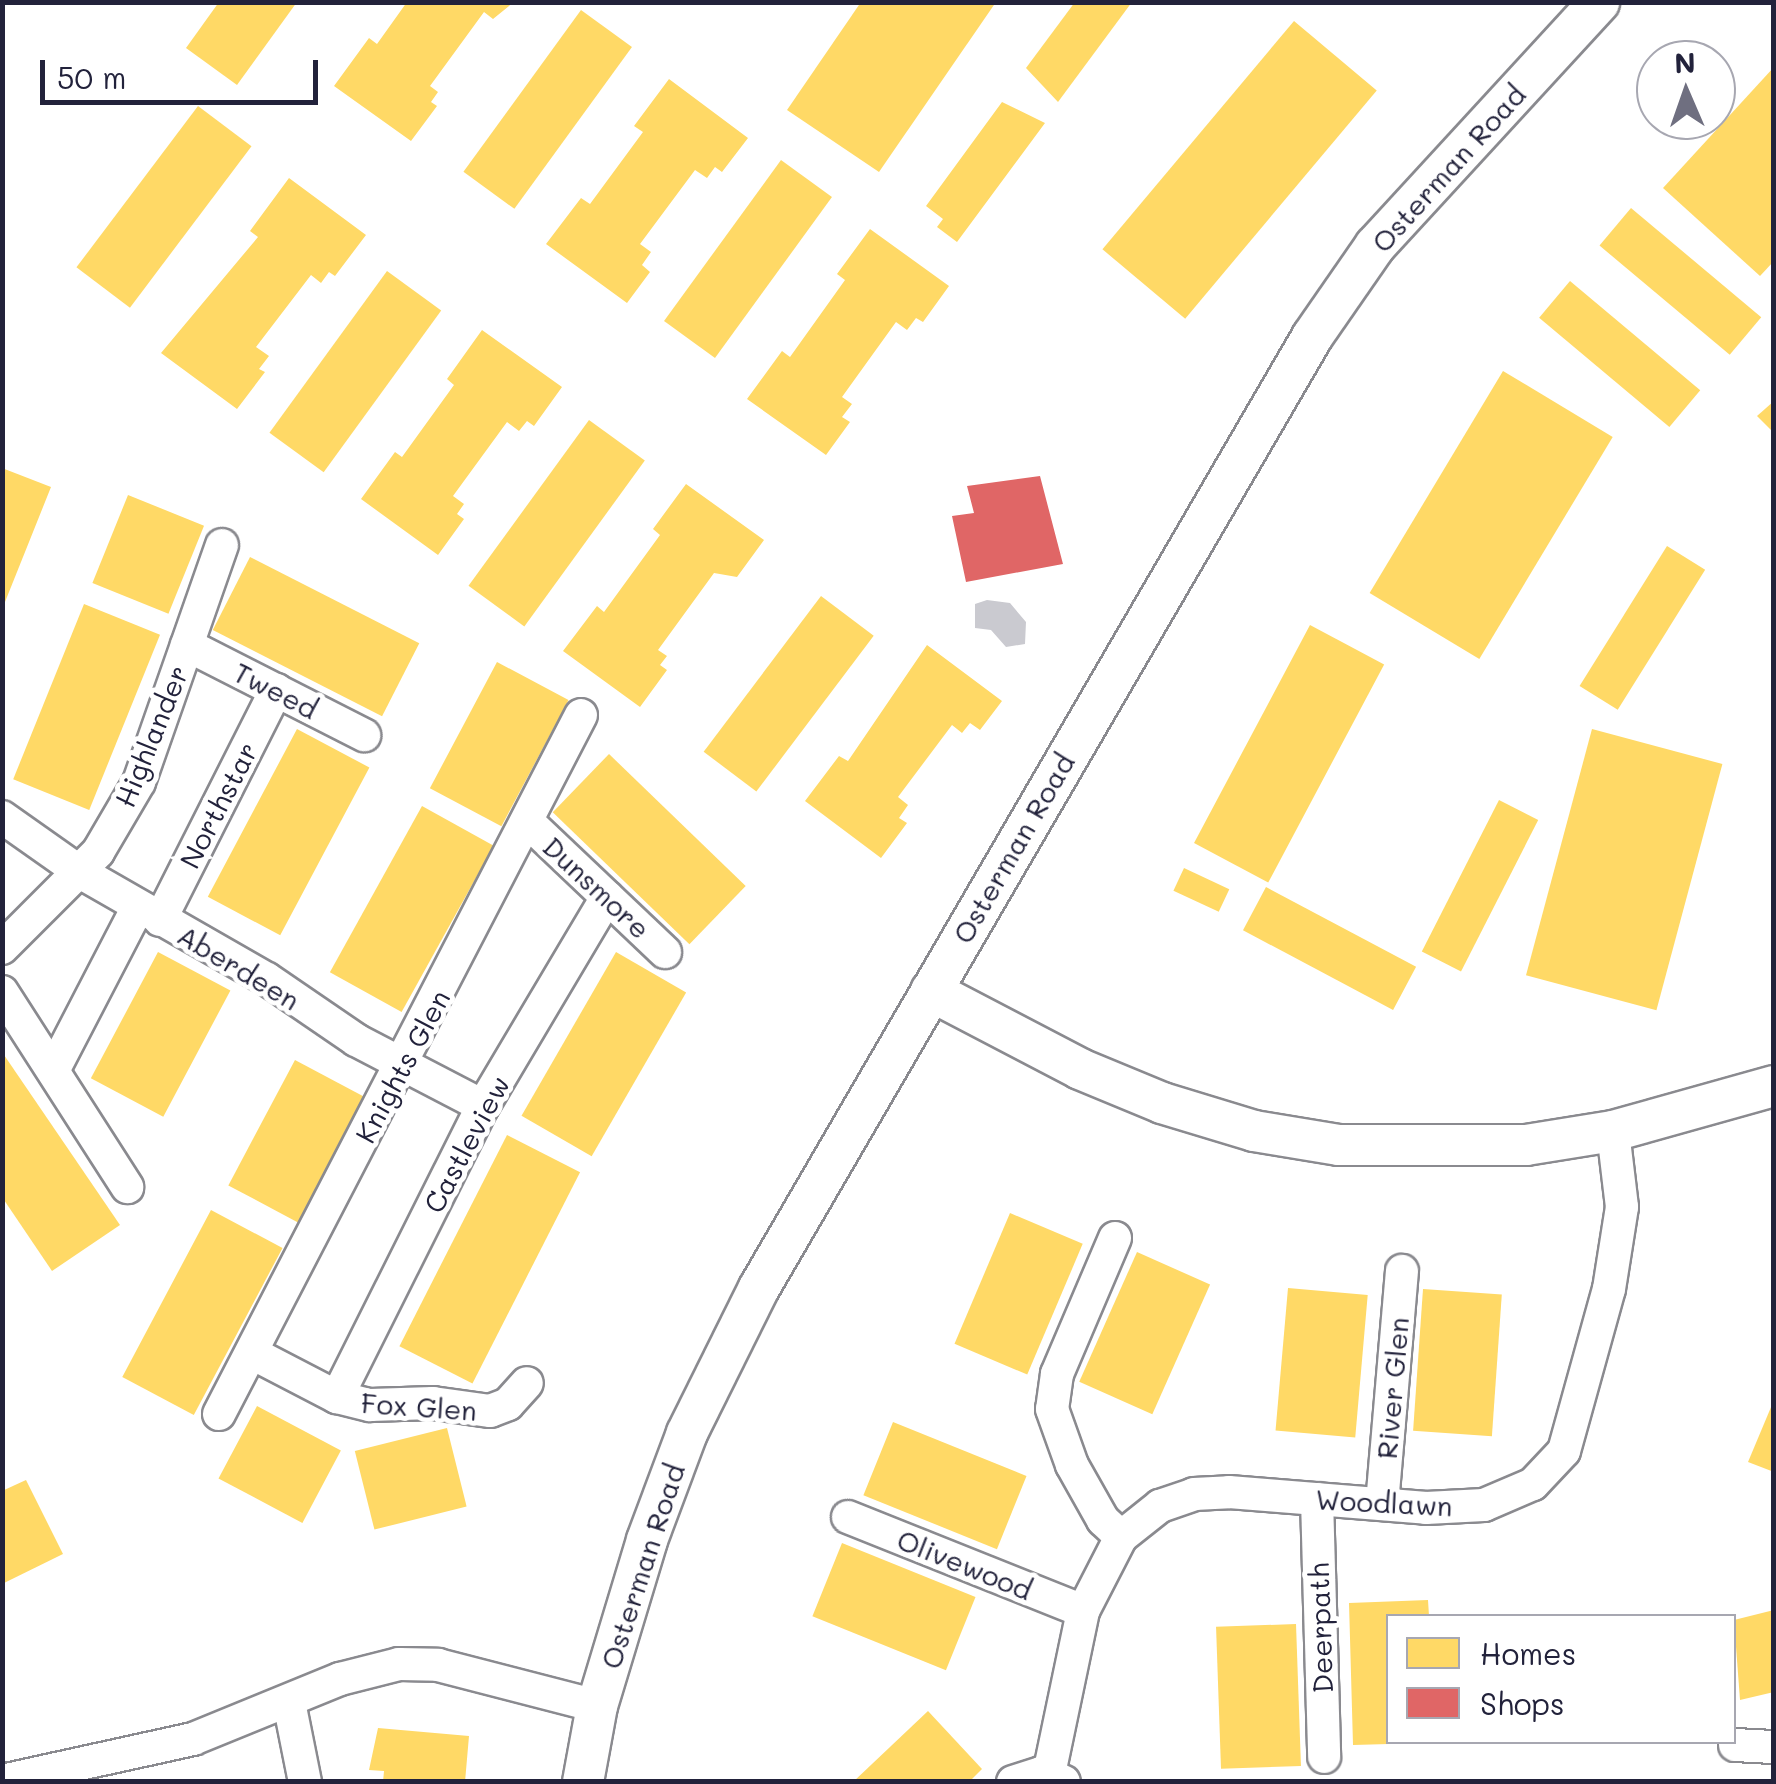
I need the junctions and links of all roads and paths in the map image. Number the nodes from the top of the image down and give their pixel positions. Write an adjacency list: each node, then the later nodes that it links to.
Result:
1 (1599, 2): 14 (street, Osterman Road)
2 (222, 545): 3 (street, Highlander)
3 (187, 645): 4 (street, Tweed); 9 (street, Highlander)
4 (276, 690): 6 (street, Tweed); 11 (street, Northstar)
5 (581, 715): 8 (street, Knights Glen)
6 (364, 734)
7 (2, 818): 9 (street, Aberdeen)
8 (528, 822): 10 (street, Dunsmore); 16 (street, Knights Glen)
9 (80, 872): 11 (street, Aberdeen); 12 (street, Highlander)
10 (607, 897): 13 (street, Dunsmore); 19 (street, Castleview)
11 (149, 914): 16 (street, Aberdeen); 17 (street, Northstar)
12 (2, 948)
13 (665, 952)
14 (931, 990): 20 (street); 34 (street, Osterman Road)
15 (2, 992): 17 (street)
16 (402, 1066): 19 (street, Aberdeen); 24 (street, Knights Glen)
17 (54, 1069): 21 (street)
18 (1774, 1086): 20 (street)
19 (483, 1106): 26 (street, Castleview)
20 (1612, 1131): 29 (street, Woodlawn)
21 (127, 1187)
22 (1115, 1238): 31 (street)
23 (1402, 1272): 29 (street, River Glen)
24 (252, 1353): 26 (street, Fox Glen); 27 (street, Knights Glen)
25 (527, 1383): 26 (street, Fox Glen)
26 (338, 1397)
27 (219, 1414)
28 (1316, 1499): 29 (street, Woodlawn); 31 (street, Woodlawn); 37 (street, Deerpath)
29 (1382, 1504)
30 (848, 1517): 32 (street, Olivewood)
31 (1121, 1537): 32 (street, Woodlawn)
32 (1082, 1611): 38 (street, Woodlawn)
33 (289, 1702): 34 (street); 39 (street); 40 (street)
34 (597, 1706): 41 (street, Osterman Road)
35 (1736, 1745): 36 (street)
36 (1774, 1747)
37 (1324, 1757)
38 (1057, 1778): 42 (street)
39 (2, 1781)
40 (305, 1782)
41 (583, 1782)
42 (1013, 1782)

